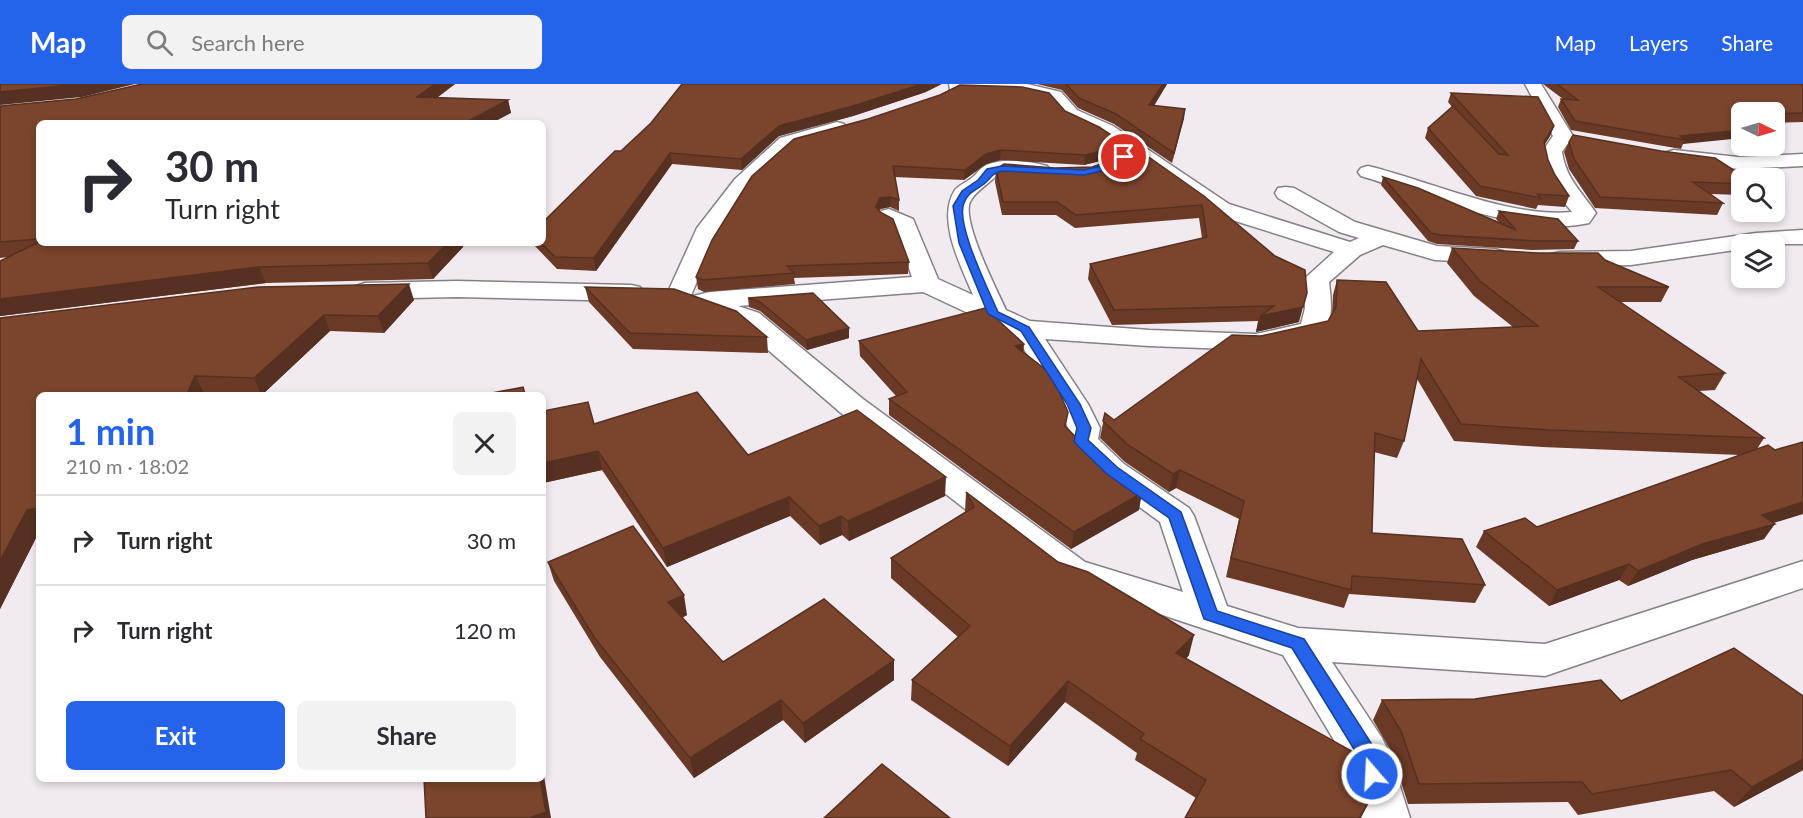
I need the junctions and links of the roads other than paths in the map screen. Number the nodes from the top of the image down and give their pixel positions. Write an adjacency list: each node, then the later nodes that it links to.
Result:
1 (1533, 84): 5 (street)
2 (1026, 86): 3 (street); 7 (street)
3 (952, 88)
4 (851, 124): 20 (street)
5 (1563, 136): 6 (street); 12 (street)
6 (1586, 140)
7 (1133, 148): 10 (street); 17 (street)
8 (1653, 153): 9 (street)
9 (1803, 160)
10 (1116, 165)
11 (1060, 171): 21 (street)
12 (1368, 172)
13 (1286, 193): 15 (street)
14 (889, 216): 18 (street)
15 (1381, 237): 16 (street); 17 (street)
16 (1803, 237)
17 (1351, 250): 22 (street)
18 (927, 284): 20 (street); 21 (street)
19 (338, 292): 20 (street)
20 (689, 297): 24 (street)
21 (994, 314): 22 (street)
22 (1025, 329): 24 (street)
23 (1803, 574): 25 (street)
24 (1210, 615): 25 (street)
25 (1298, 644): 26 (street)
26 (1385, 818)

